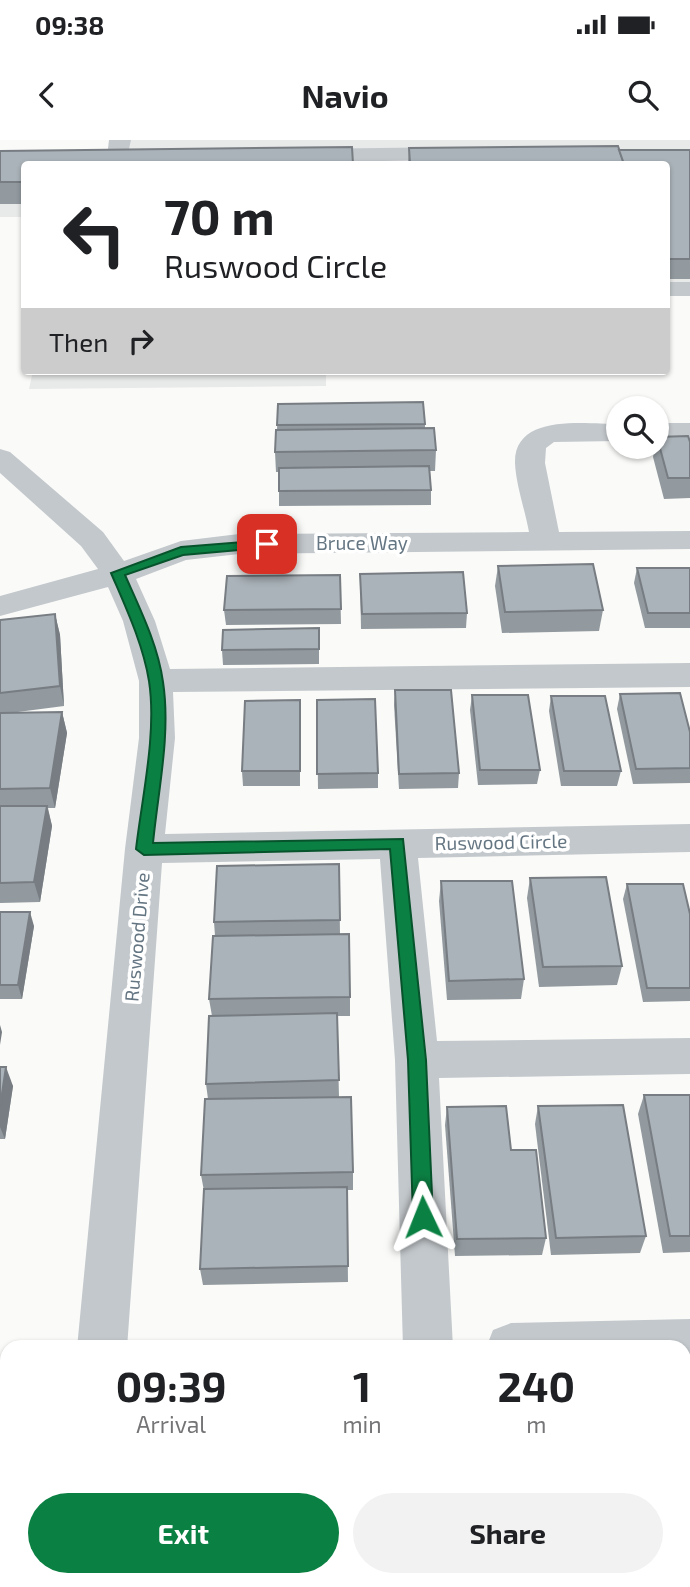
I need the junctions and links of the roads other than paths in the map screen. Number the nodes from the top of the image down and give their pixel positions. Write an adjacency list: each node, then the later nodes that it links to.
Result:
1 (119, 149): 4 (street); 5 (street)
2 (480, 154): 6 (street)
3 (283, 156): 6 (street)
4 (92, 157)
5 (143, 157)
6 (373, 160)
7 (670, 289): 8 (street)
8 (690, 289)
9 (606, 432): 14 (street)
10 (669, 432): 11 (street)
11 (690, 432)
12 (0, 458): 15 (street, Ruswood Drive)
13 (690, 540): 14 (street, Bruce Way)
14 (546, 541): 15 (street, Bruce Way)
15 (118, 573): 16 (street, Bruce Way); 18 (street, Ruswood Drive)
16 (0, 606)
17 (690, 675): 18 (street)
18 (156, 681): 21 (street, Ruswood Drive)
19 (690, 838): 20 (street, Ruswood Circle)
20 (398, 843): 21 (street, Ruswood Circle); 23 (street)
21 (144, 849): 24 (street, Ruswood Drive)
22 (690, 1056): 23 (street)
23 (417, 1060): 25 (street)
24 (103, 1340)
25 (428, 1340)

